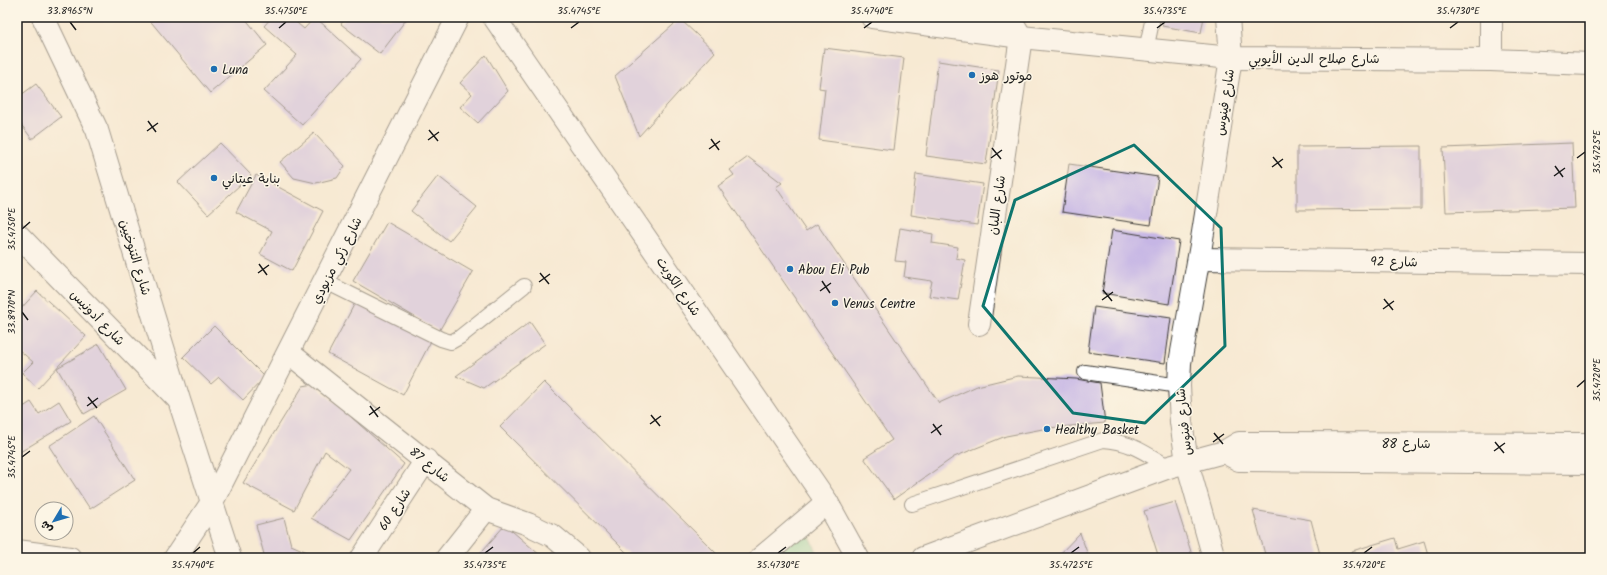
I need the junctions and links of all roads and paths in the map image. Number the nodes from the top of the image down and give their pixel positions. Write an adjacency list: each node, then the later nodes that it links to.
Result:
1 (44, 17): 24 (street, شارع التنوخيين)
2 (458, 17): 18 (street, شارع زكي مزبودي)
3 (494, 17): 31 (street, شارع الكويت)
4 (872, 17): 9 (street, شارع صلاح الدين الأيوبي)
5 (1009, 17): 9 (street)
6 (1153, 17): 10 (lane)
7 (1228, 17): 11 (street, شارع فينوس)
8 (1491, 17): 12 (street)
9 (1020, 37): 10 (street, شارع صلاح الدين الأيوبي); 20 (street, شارع اللبان)
10 (1146, 50): 11 (street, شارع صلاح الدين الأيوبي)
11 (1231, 58): 12 (street, شارع صلاح الدين الأيوبي); 16 (street, شارع فينوس)
12 (1491, 60): 13 (street, شارع صلاح الدين الأيوبي)
13 (1590, 64)
14 (17, 234): 24 (street, شارع أدونيس)
15 (1590, 251): 16 (street, شارع 92)
16 (1200, 252): 17 (street, شارع 92); 23 (street, شارع فينوس)
17 (1590, 264)
18 (326, 282): 19 (lane); 21 (street, شارع زكي مزبودي)
19 (524, 286)
20 (979, 324)
21 (290, 353): 27 (street, شارع 87); 30 (street, شارع زكي مزبودي)
22 (1085, 372): 23 (lane)
23 (1178, 386): 29 (street, شارع فينوس)
24 (179, 400): 30 (street, شارع التنوخيين)
25 (1590, 444): 26 (street, شارع 88)
26 (1224, 452): 28 (street, شارع 88); 29 (street, شارع 88)
27 (426, 460): 33 (street, شارع 87); 38 (street, شارع 60)
28 (1590, 463)
29 (1178, 464): 32 (lane); 43 (street, شارع فينوس); 44 (street)
30 (212, 502): 36 (street, شارع زكي مزبودي); 37 (street)
31 (827, 502): 41 (street); 42 (street, شارع الكويت)
32 (912, 504)
33 (486, 510): 39 (street); 40 (street, شارع 87)
34 (17, 551): 35 (street)
35 (70, 558)
36 (175, 558)
37 (230, 558)
38 (362, 558)
39 (447, 558)
40 (580, 558)
41 (760, 558)
42 (858, 558)
43 (923, 558)
44 (1214, 558)

